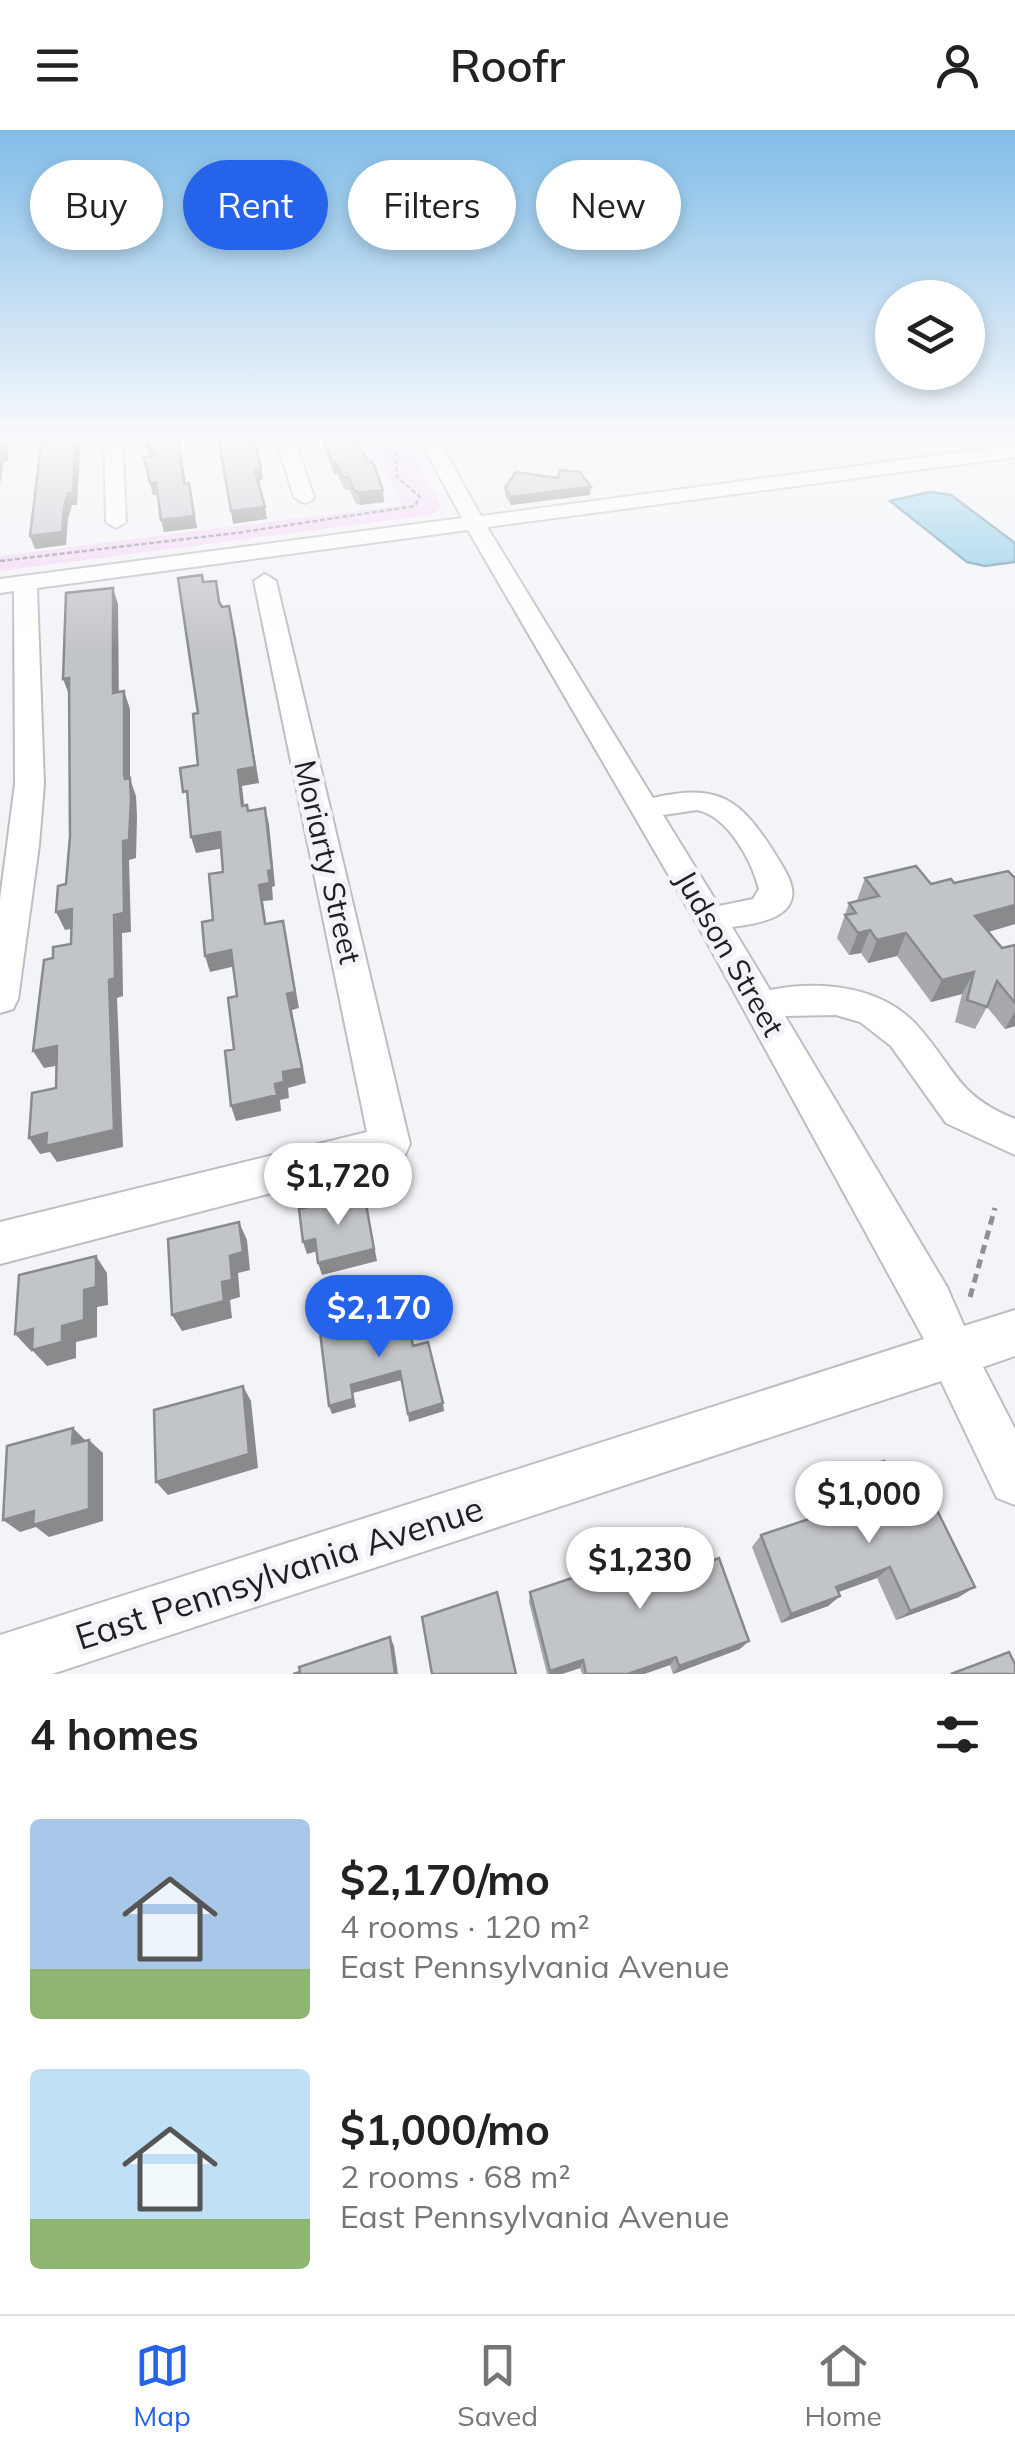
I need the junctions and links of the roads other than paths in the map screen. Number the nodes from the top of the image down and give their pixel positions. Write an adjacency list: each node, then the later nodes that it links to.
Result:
1 (116, 508): 4 (street)
2 (465, 508): 5 (street, Judson Street)
3 (592, 508): 5 (street)
4 (116, 522)
5 (474, 524): 7 (street); 9 (street, Judson Street)
6 (265, 581): 14 (street, Moriarty Street)
7 (13, 584): 8 (street)
8 (12, 684): 11 (street)
9 (646, 809): 10 (street, Judson Street); 10 (street)
10 (712, 920): 12 (street, Judson Street)
11 (0, 999)
12 (760, 1006): 13 (street); 16 (street, Judson Street)
13 (1015, 1137)
14 (0, 1243)
15 (1015, 1333): 16 (street, East Pennsylvania Avenue)
16 (954, 1354): 17 (street, Judson Street); 18 (street, East Pennsylvania Avenue)
17 (1015, 1480)
18 (0, 1662)

